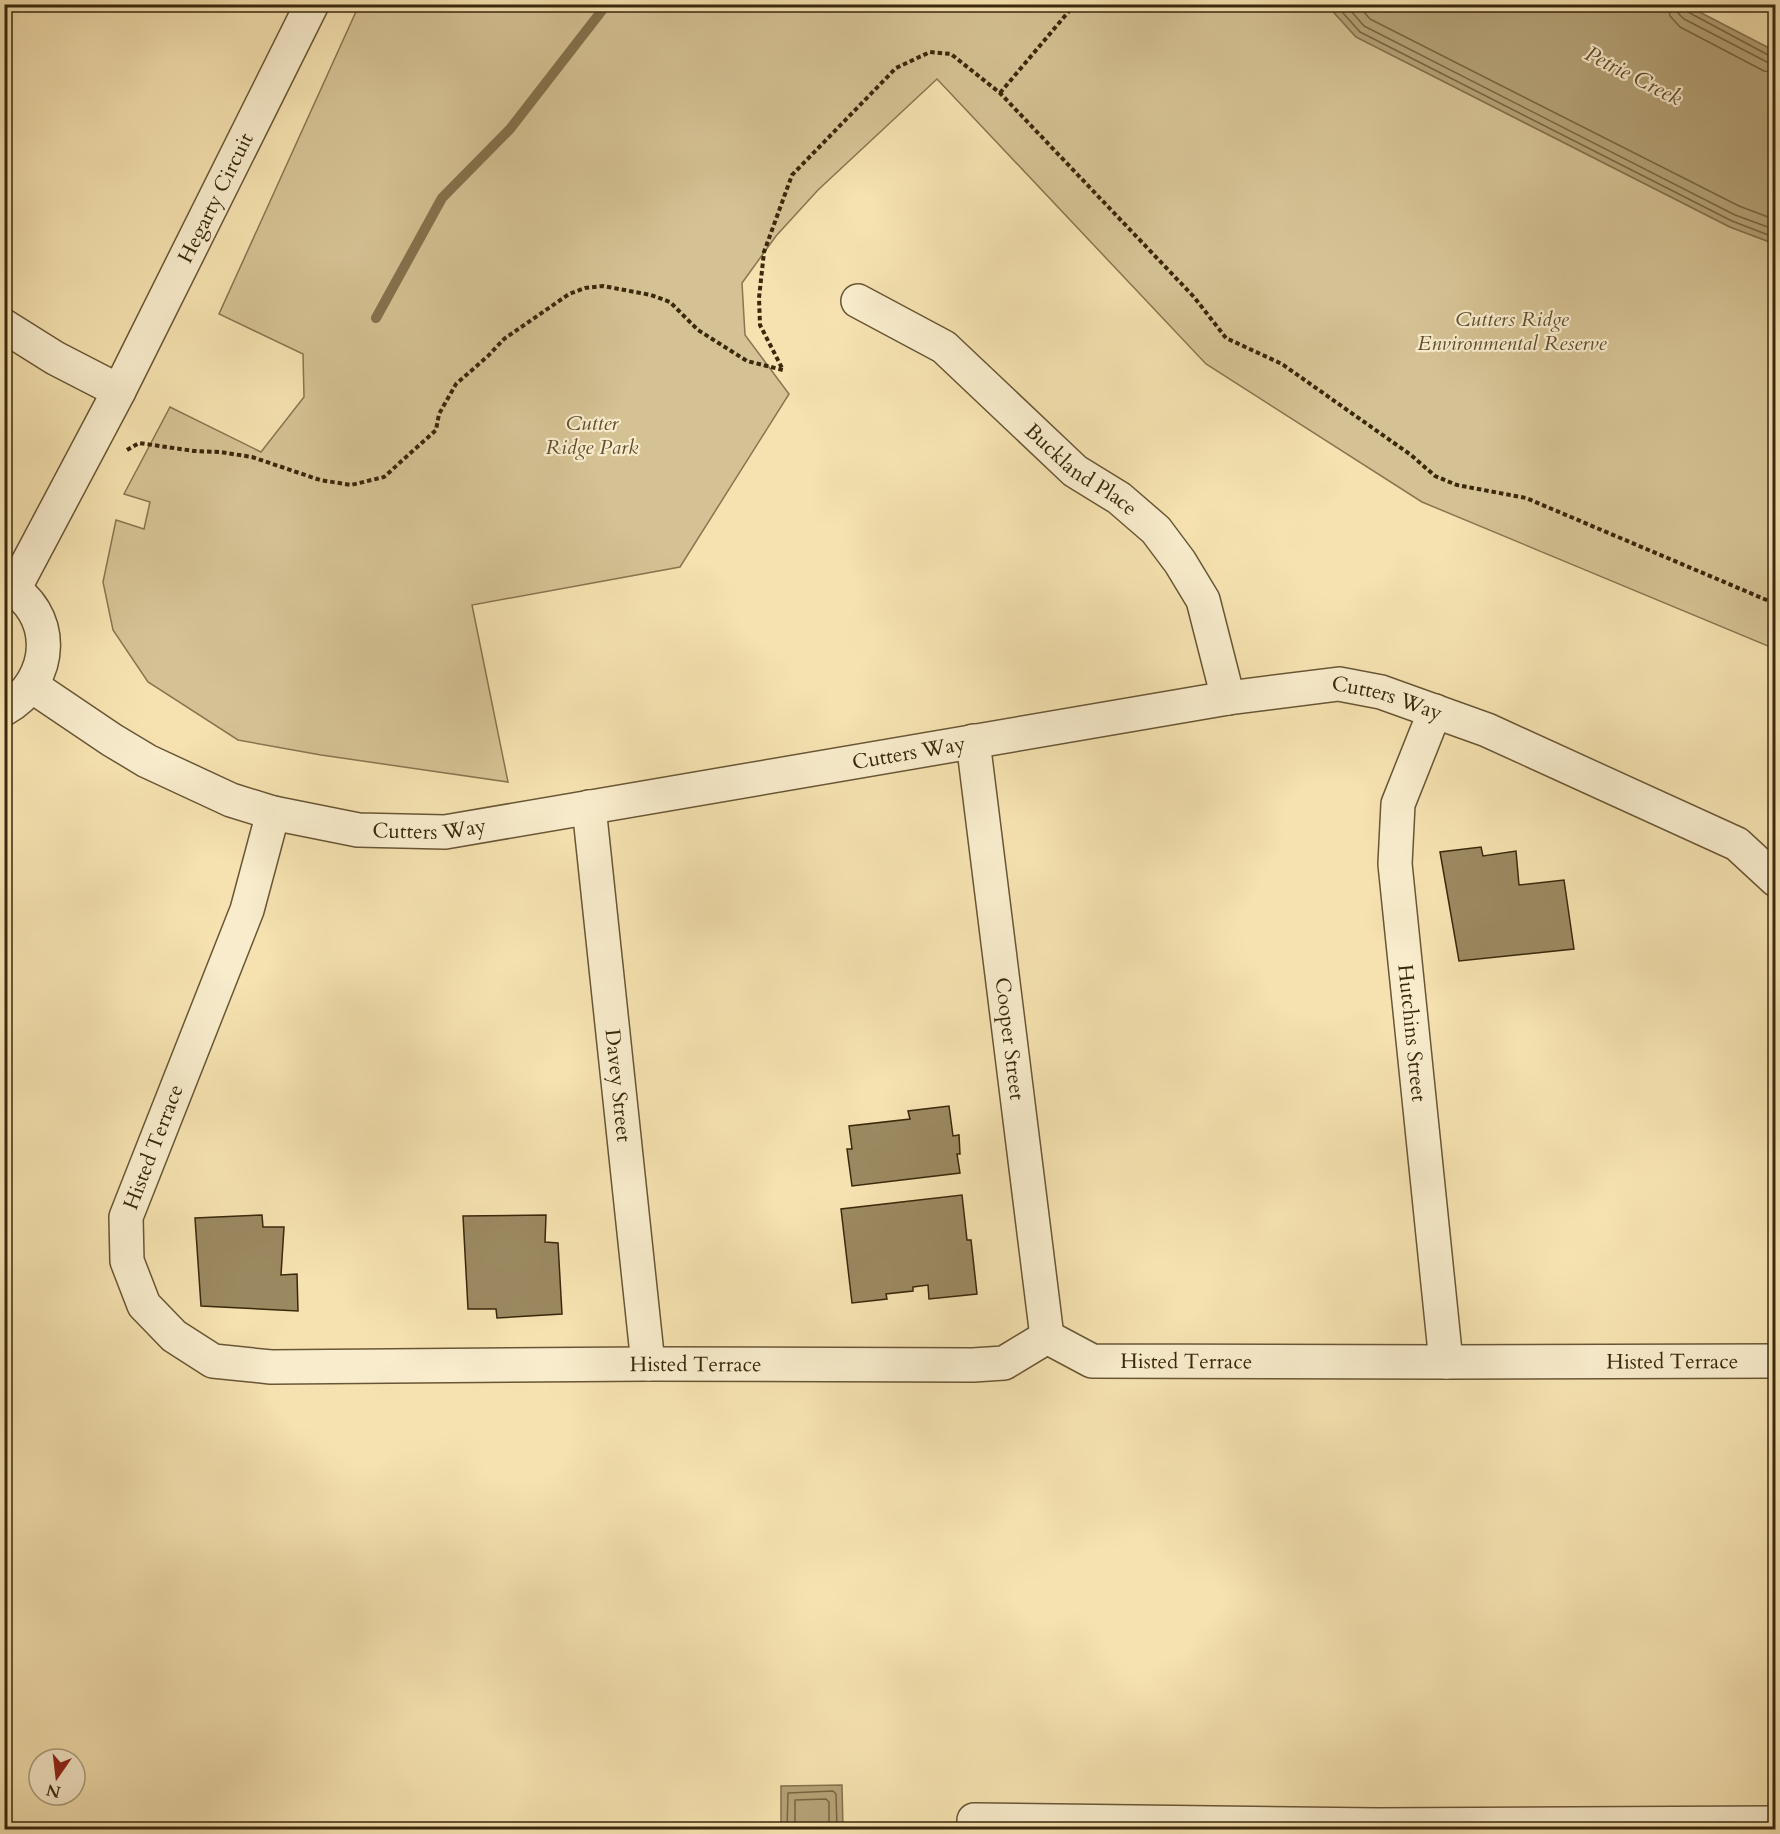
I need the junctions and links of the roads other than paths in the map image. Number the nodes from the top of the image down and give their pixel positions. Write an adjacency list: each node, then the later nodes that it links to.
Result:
1 (312, 4): 4 (street, Hegarty Circuit)
2 (858, 301): 7 (street, Buckland Place)
3 (4, 326): 4 (street)
4 (119, 391): 5 (street, Hegarty Circuit)
5 (9, 587): 6 (street)
6 (32, 686): 8 (street); 12 (street, Cutters Way)
7 (1228, 698): 9 (street, Cutters Way); 10 (street, Cutters Way)
8 (4, 709)
9 (1435, 711): 13 (street, Cutters Way); 16 (street, Hutchins Street)
10 (973, 741): 11 (street, Cutters Way); 14 (street, Cooper Street)
11 (589, 807): 12 (street, Cutters Way); 17 (street, Davey Street)
12 (273, 813): 17 (street, Histed Terrace)
13 (1776, 880)
14 (1047, 1337): 16 (street, Histed Terrace); 17 (street, Histed Terrace)
15 (1776, 1361): 16 (street, Histed Terrace)
16 (1446, 1362)
17 (648, 1364)
18 (974, 1820): 19 (street)
19 (1776, 1823)

